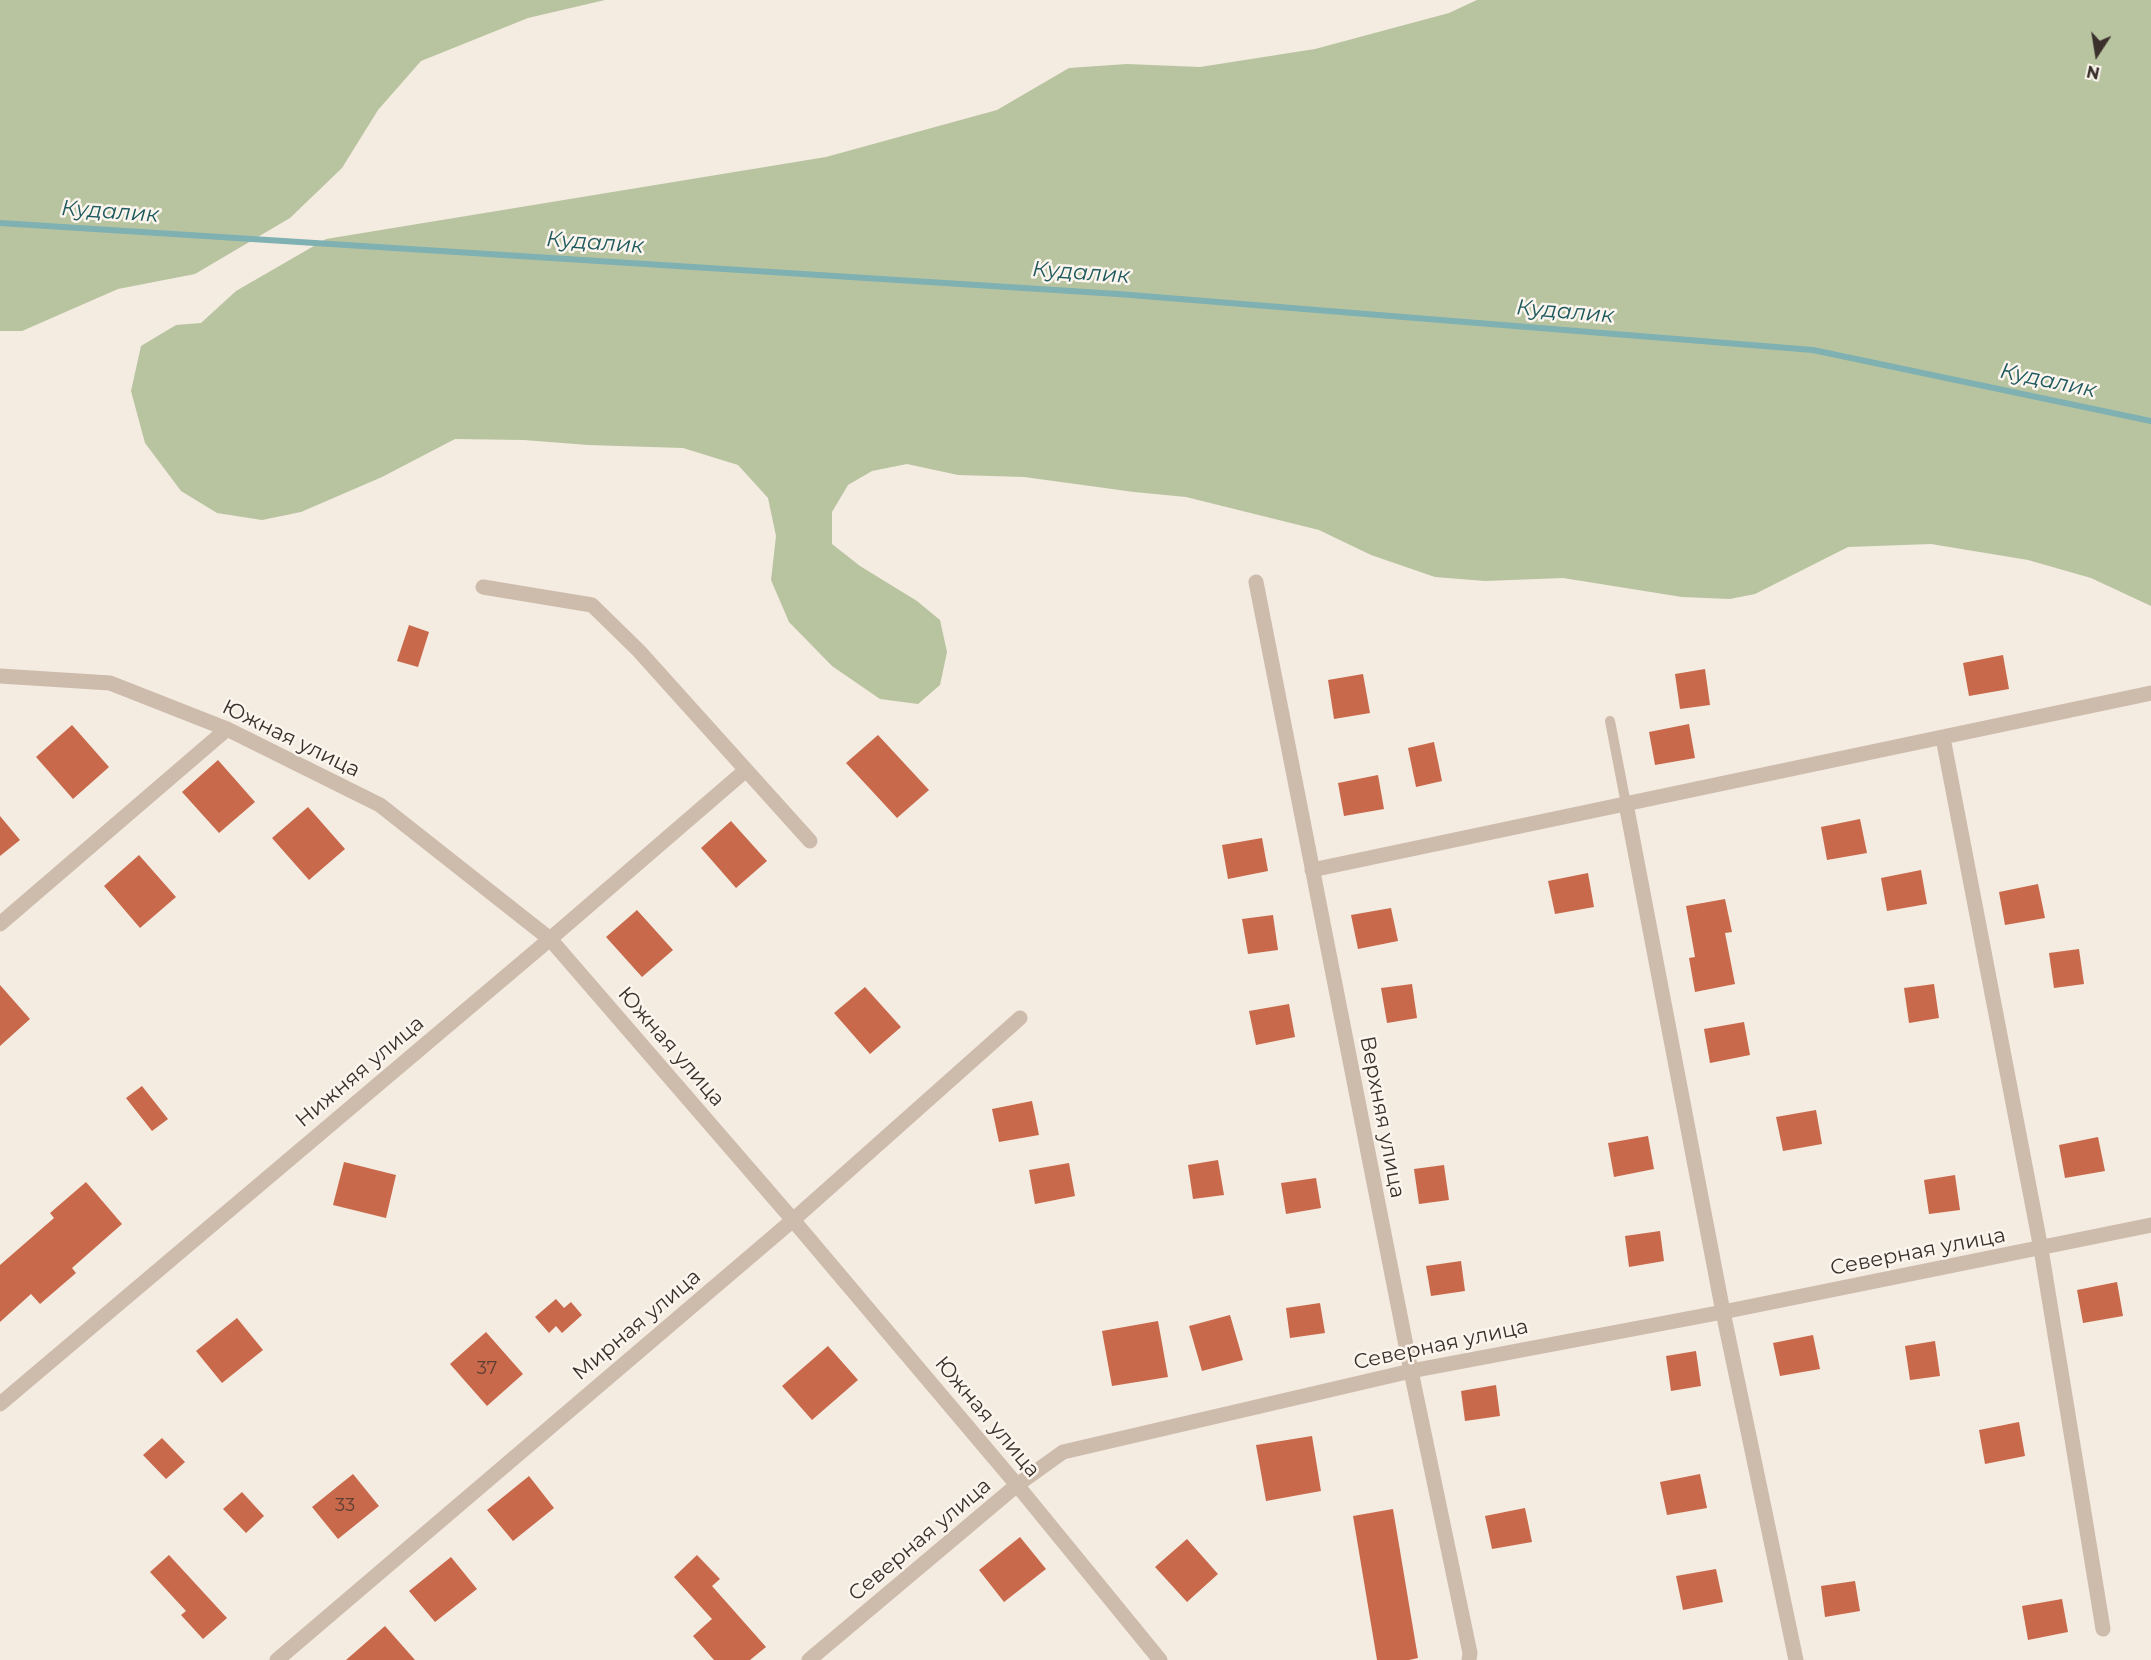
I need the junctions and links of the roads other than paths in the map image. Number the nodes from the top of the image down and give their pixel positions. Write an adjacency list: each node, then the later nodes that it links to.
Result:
1 (1256, 582): 11 (street, Верхняя улица)
2 (483, 587): 8 (street)
3 (0, 676): 6 (street, Южная улица)
4 (2151, 693): 7 (street)
5 (1610, 721): 9 (lane)
6 (227, 729): 12 (street); 13 (street, Южная улица)
7 (1943, 738): 9 (street); 17 (street)
8 (746, 770): 10 (street); 13 (street, Нижняя улица)
9 (1626, 804): 11 (street); 18 (street)
10 (810, 841)
11 (1312, 870): 19 (street, Верхняя улица)
12 (0, 924)
13 (550, 939): 15 (street, Южная улица); 20 (street, Нижняя улица)
14 (1020, 1018): 15 (street, Мирная улица)
15 (793, 1220): 21 (street, Южная улица); 23 (street, Мирная улица)
16 (2151, 1225): 17 (street, Северная улица)
17 (2041, 1248): 18 (street, Северная улица); 22 (street)
18 (1723, 1312): 19 (street, Северная улица); 27 (street)
19 (1411, 1371): 21 (street, Северная улица); 26 (street, Верхняя улица)
20 (0, 1404)
21 (1017, 1485): 24 (street, Северная улица); 25 (street, Южная улица)
22 (2103, 1629)
23 (277, 1660)
24 (810, 1660)
25 (1160, 1660)
26 (1469, 1660)
27 (1796, 1660)

